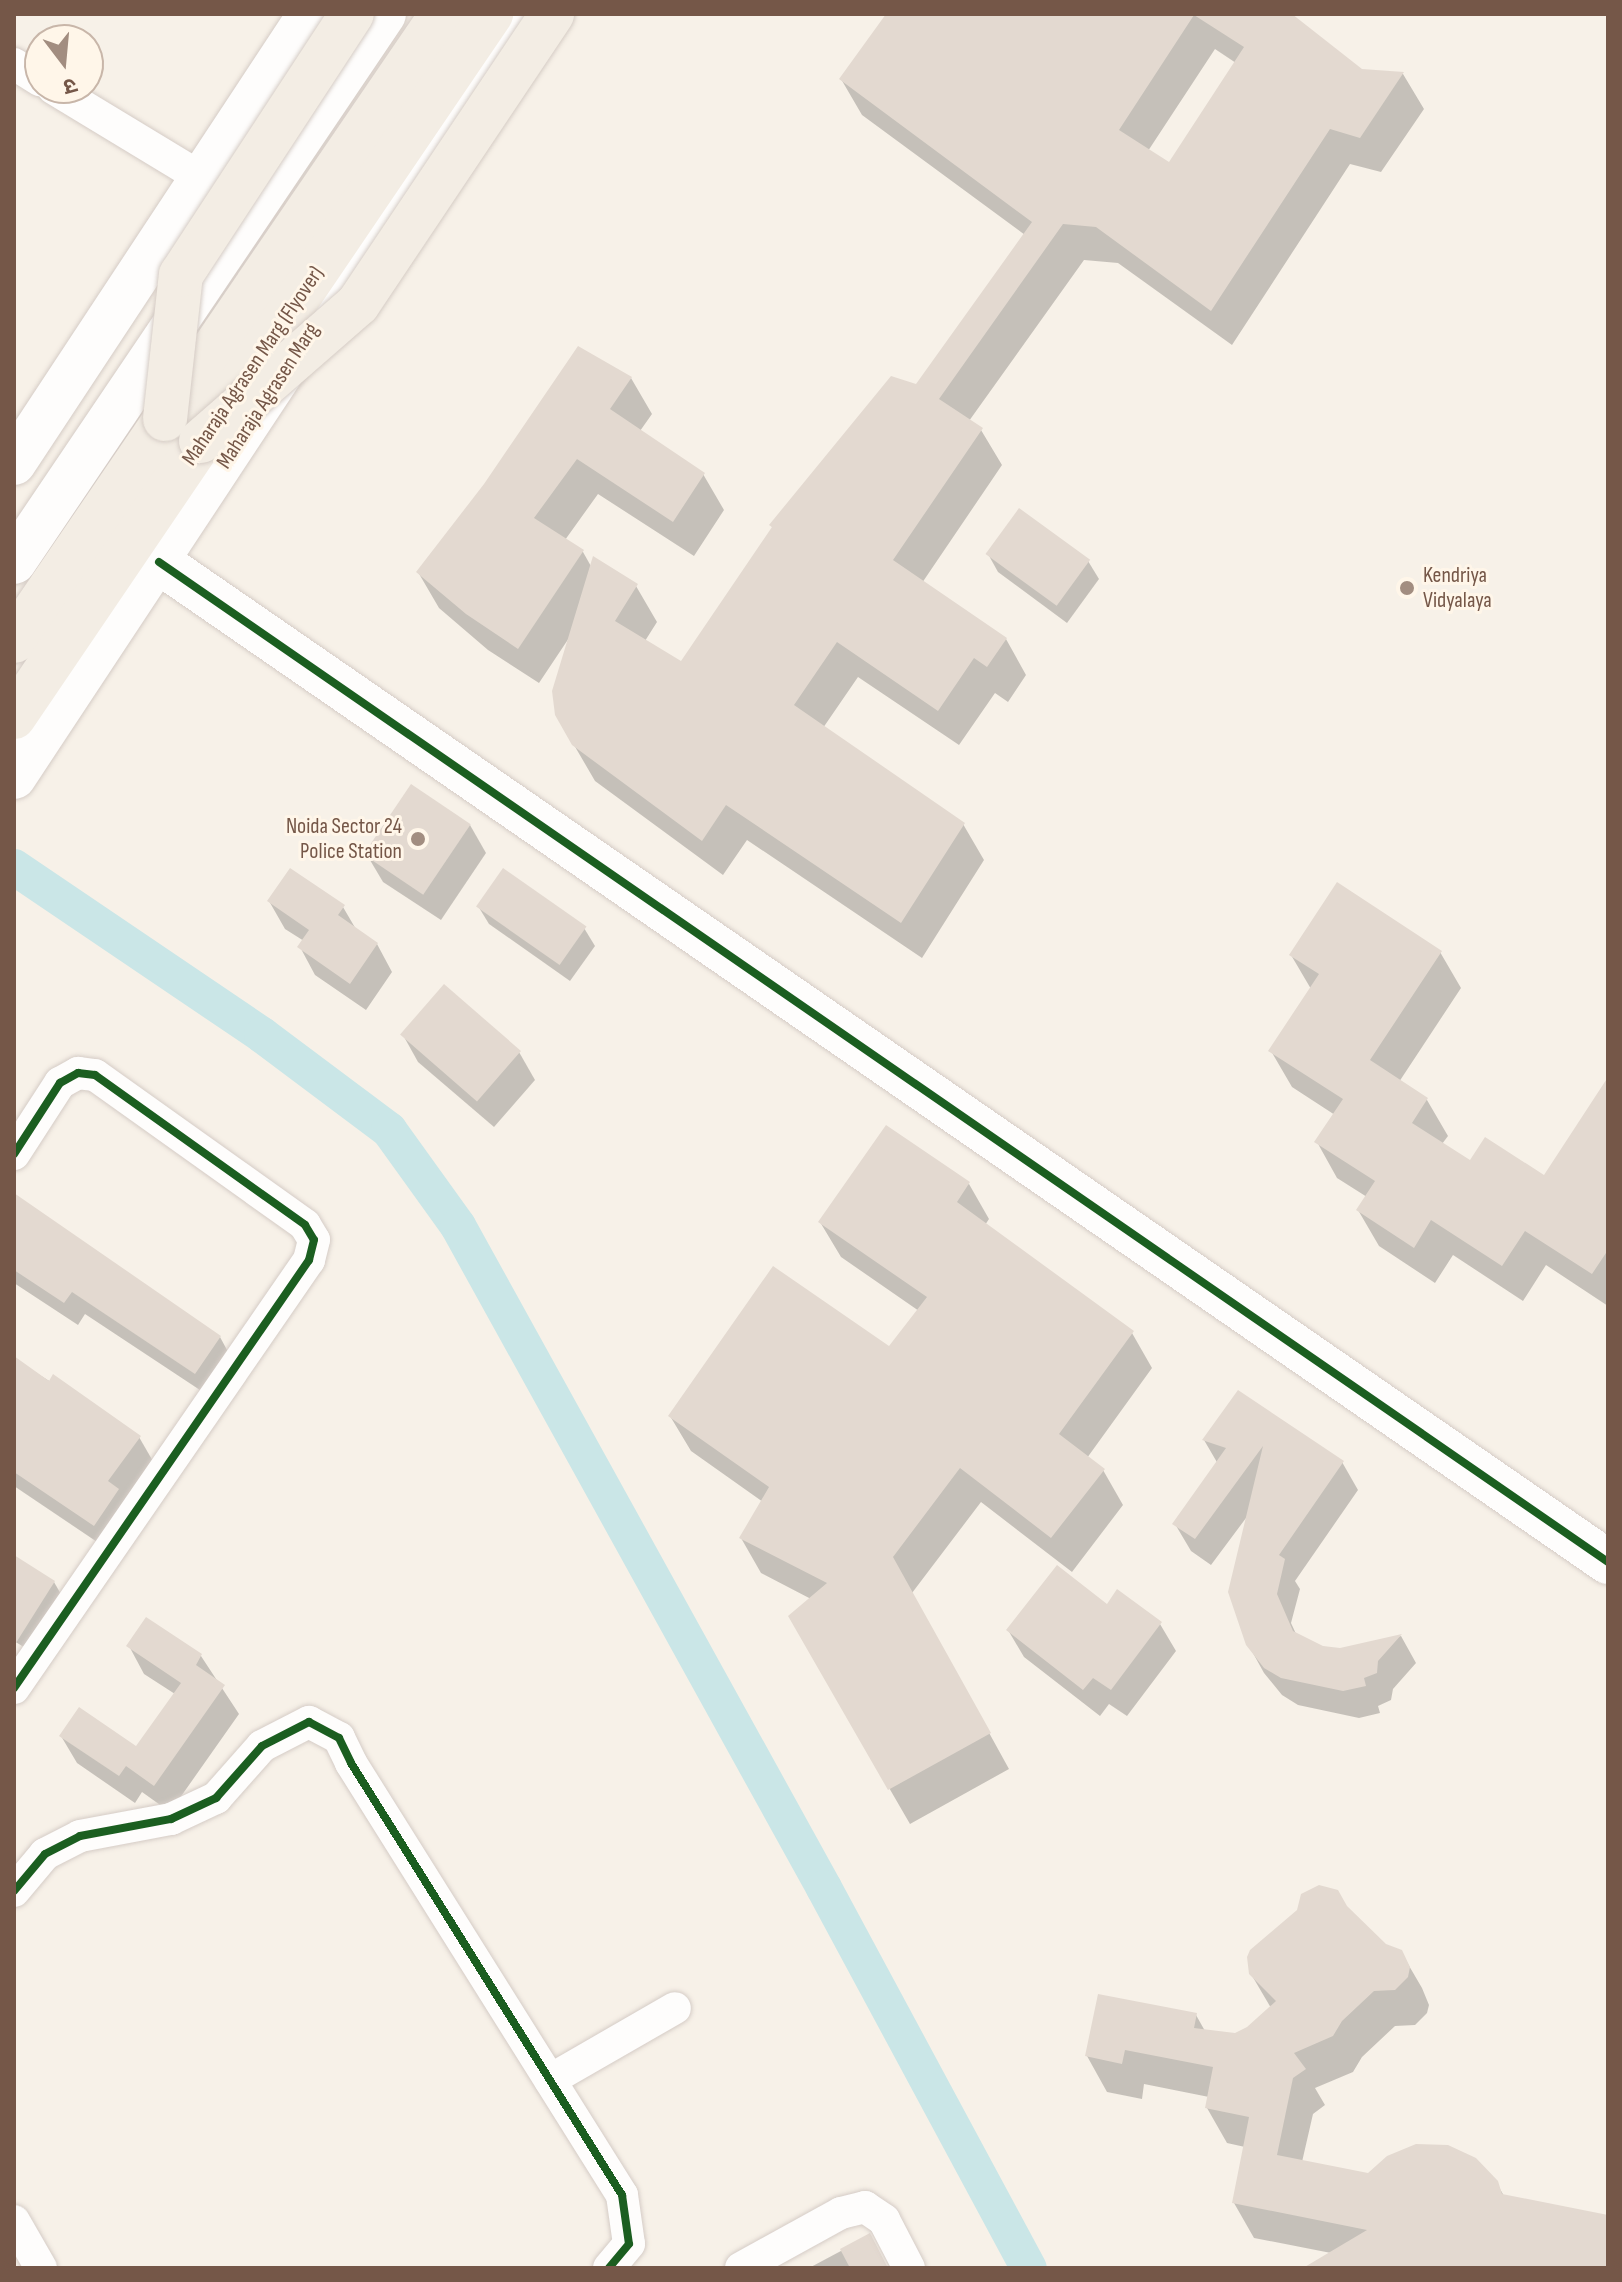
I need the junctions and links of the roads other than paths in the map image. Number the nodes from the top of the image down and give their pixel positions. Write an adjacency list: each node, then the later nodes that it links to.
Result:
1 (310, 14): 9 (street)
2 (352, 14): 11 (main road, bridge)
3 (384, 14): 10 (street)
4 (442, 14): 11 (main road, Maharaja Agrasen Marg (Flyover))
5 (491, 14): 11 (main road, Maharaja Agrasen Marg (Flyover), bridge)
6 (518, 14): 14 (street, Maharaja Agrasen Marg)
7 (552, 14): 11 (main road, bridge)
8 (80, 104): 9 (street)
9 (203, 178): 10 (street); 12 (street)
10 (252, 209): 13 (street)
11 (183, 430): 15 (main road, Maharaja Agrasen Marg (Flyover)); 16 (main road, Maharaja Agrasen Marg (Flyover))
12 (14, 463)
13 (14, 562)
14 (159, 562): 17 (street, Maharaja Agrasen Marg); 19 (street)
15 (14, 641)
16 (14, 717)
17 (15, 776)
18 (14, 1154): 20 (street)
19 (1608, 1562)
20 (14, 1688)
21 (14, 1891): 23 (street)
22 (675, 2008): 23 (street)
23 (550, 2080): 24 (street)
24 (609, 2268)
25 (741, 2268): 26 (street)
26 (909, 2268)

